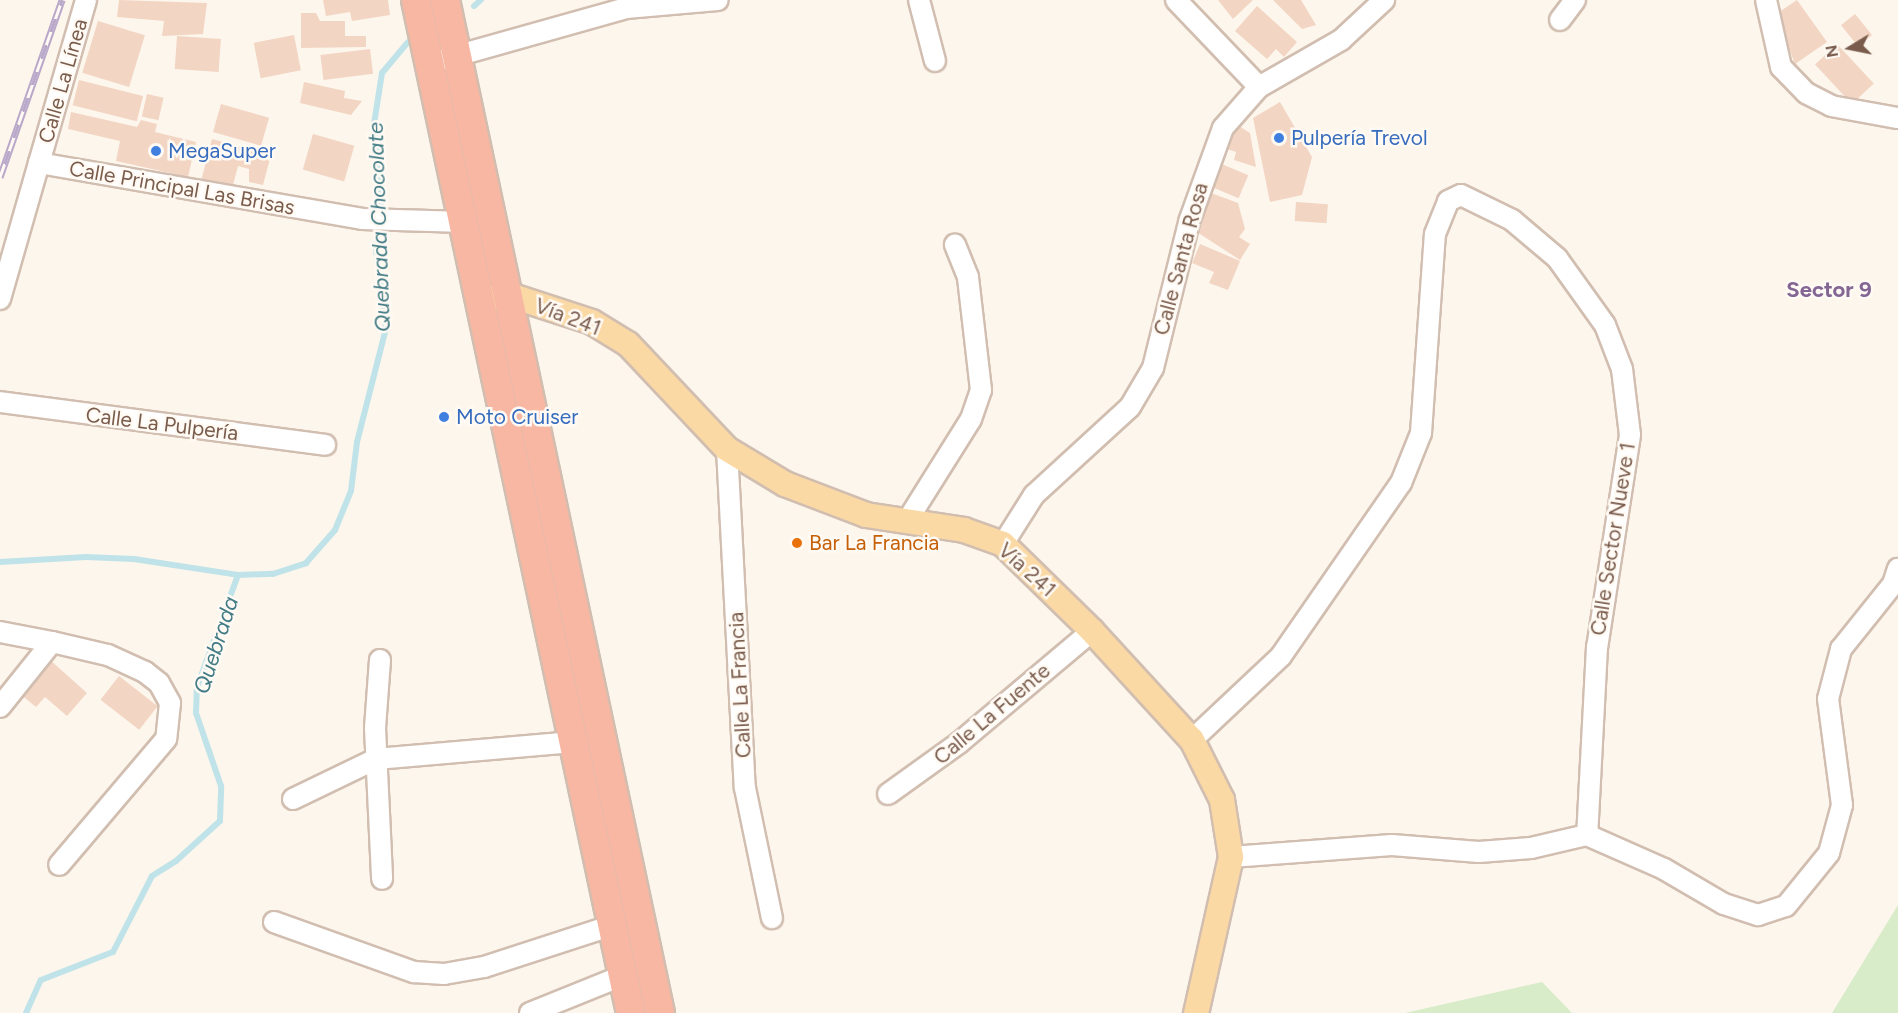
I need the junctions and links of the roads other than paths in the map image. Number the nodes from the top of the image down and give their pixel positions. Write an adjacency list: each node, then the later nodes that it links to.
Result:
1 (86, 0): 16 (street, Calle La Línea)
2 (416, 0): 13 (highway)
3 (445, 0): 11 (highway)
4 (718, 0): 11 (street)
5 (919, 0): 12 (street)
6 (1176, 0): 14 (street)
7 (1384, 0): 14 (street, Calle Santa Rosa)
8 (1575, 0): 10 (street)
9 (1766, 0): 15 (street)
10 (1560, 20)
11 (459, 55): 13 (street); 19 (highway)
12 (935, 61)
13 (431, 62): 17 (highway)
14 (1259, 87): 25 (street, Calle Santa Rosa)
15 (1898, 118)
16 (39, 163): 17 (street, Calle Principal Las Brisas); 20 (street, Calle Principal Las Brisas)
17 (465, 222): 19 (highway)
18 (955, 244): 24 (street)
19 (496, 298): 23 (main road, Vía 241); 33 (highway); 46 (highway)
20 (0, 299)
21 (0, 402): 22 (street, Calle La Pulpería)
22 (325, 445)
23 (727, 449): 24 (main road, Vía 241); 41 (street, Calle La Francia)
24 (907, 521): 25 (main road, Vía 241)
25 (1003, 544): 27 (main road, Vía 241)
26 (1898, 569): 37 (street)
27 (1092, 631): 32 (main road, Vía 241); 35 (street, Calle La Fuente)
28 (0, 632): 29 (street)
29 (52, 642): 31 (street); 39 (street)
30 (380, 660): 34 (street)
31 (0, 707)
32 (1192, 741): 37 (street, Calle Sector Nueve 1); 38 (main road, Vía 241)
33 (573, 742): 34 (street); 43 (highway)
34 (376, 759): 36 (street); 40 (street)
35 (888, 794)
36 (293, 799)
37 (1587, 835): 38 (street)
38 (1231, 857): 47 (main road, Vía 241)
39 (59, 865)
40 (382, 879)
41 (772, 918)
42 (274, 922): 43 (street)
43 (613, 925): 44 (highway)
44 (628, 1001): 45 (street)
45 (530, 1013)
46 (660, 1013)
47 (1196, 1013)

